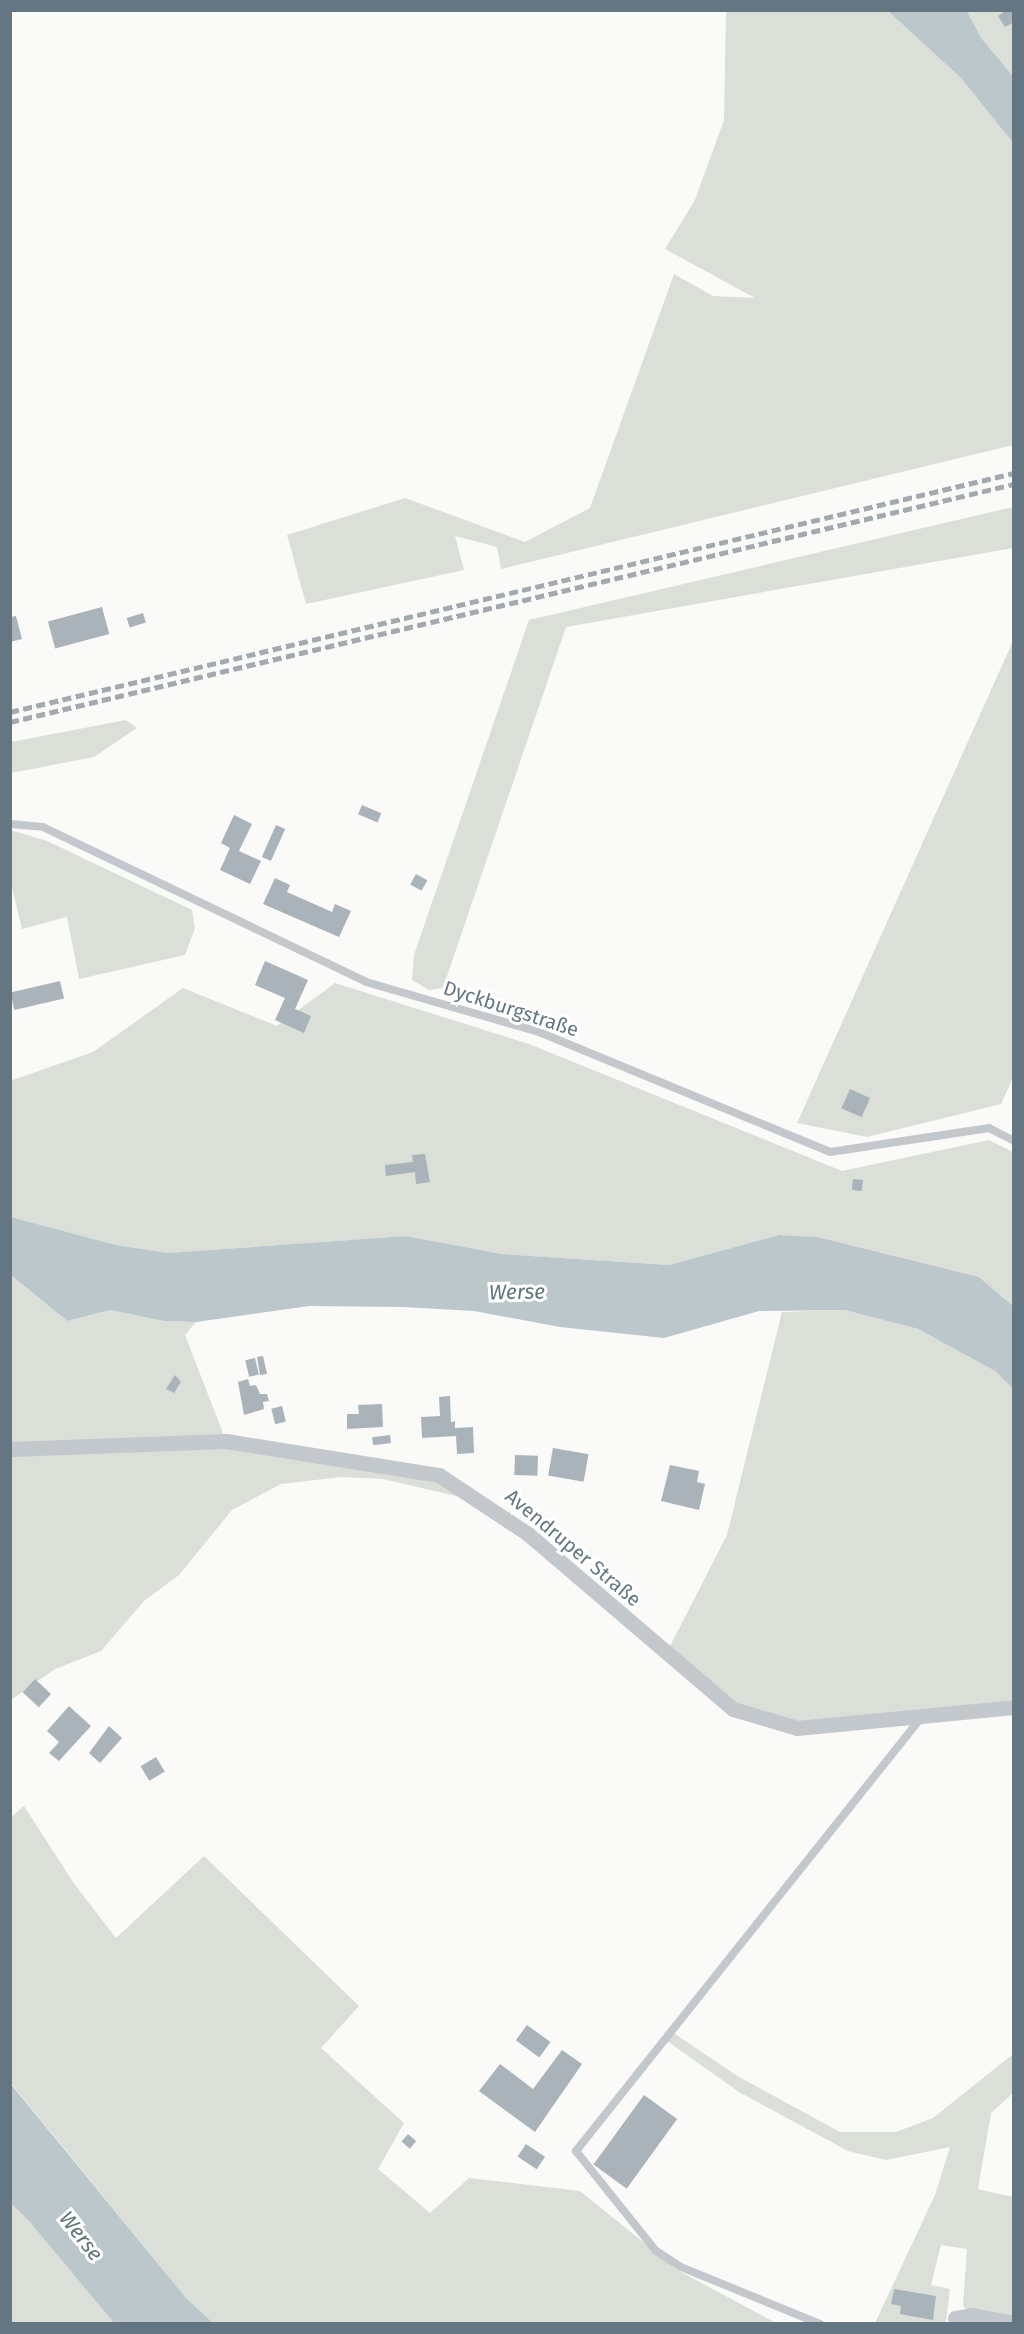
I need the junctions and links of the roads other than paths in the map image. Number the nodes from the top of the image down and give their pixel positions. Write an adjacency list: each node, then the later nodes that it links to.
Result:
1 (10, 824): 2 (lane, Dyckburgstraße)
2 (1014, 1141)
3 (10, 1449): 5 (street, Avendruper Straße)
4 (1014, 1707): 5 (street, Avendruper Straße)
5 (921, 1719): 8 (lane)
6 (954, 2321): 7 (street)
7 (1014, 2323)
8 (820, 2324)

